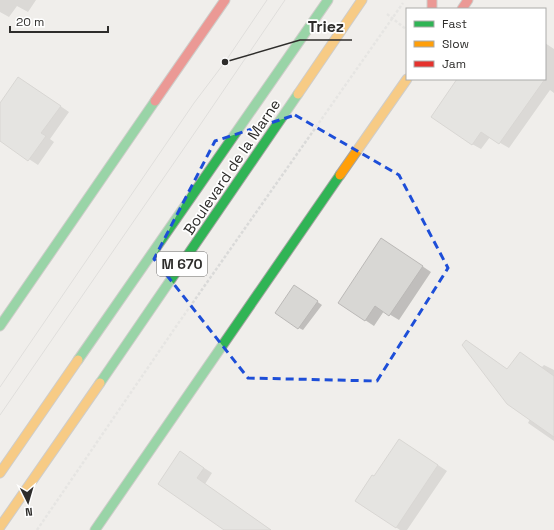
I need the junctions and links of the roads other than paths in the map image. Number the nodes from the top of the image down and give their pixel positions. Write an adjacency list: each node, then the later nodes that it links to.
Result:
1 (225, 0): 5 (main road)
2 (328, 0): 6 (main road, Boulevard de la Marne / M 670)
3 (362, 0): 7 (main road, Boulevard de la Marne / M 670)
4 (406, 80): 8 (main road)
5 (0, 326)
6 (0, 473)
7 (0, 527)
8 (95, 530)

